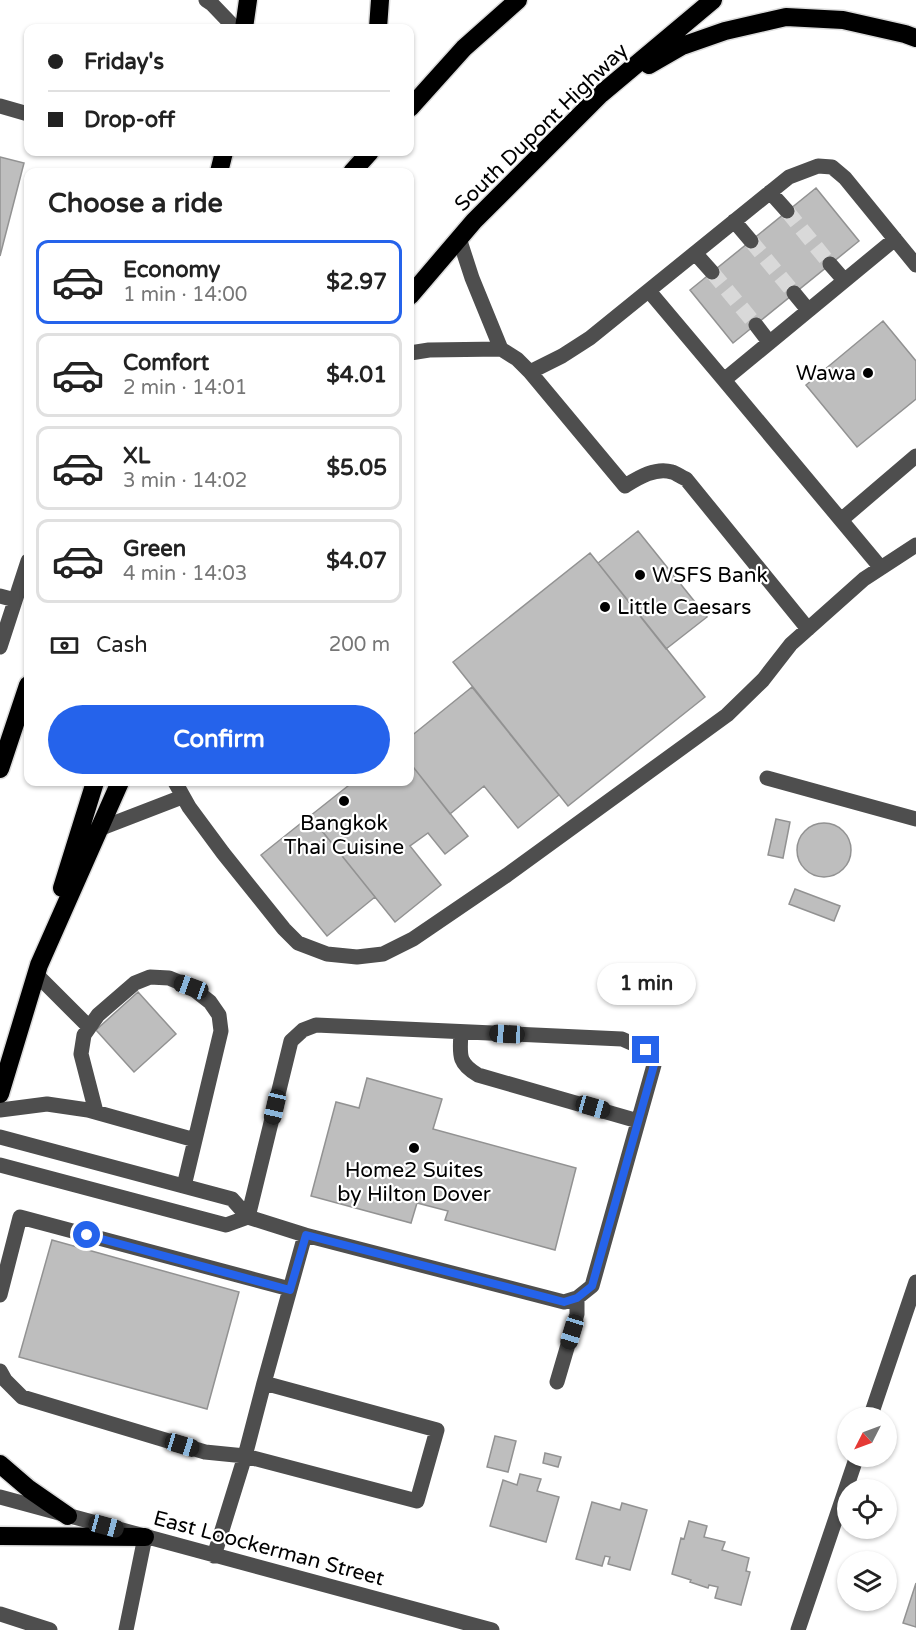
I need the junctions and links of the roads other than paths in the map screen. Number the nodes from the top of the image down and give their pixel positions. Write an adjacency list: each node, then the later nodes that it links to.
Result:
1 (206, 0): 6 (street)
2 (248, 0): 7 (highway)
3 (380, 0): 8 (highway)
4 (518, 0): 11 (highway)
5 (713, 0): 10 (highway, South Dupont Highway)
6 (231, 24)
7 (245, 24)
8 (378, 24)
9 (916, 38): 10 (highway)
10 (601, 94): 17 (highway, South Dupont Highway)
11 (414, 104)
12 (0, 106): 13 (street)
13 (24, 113)
14 (770, 192): 15 (street); 16 (street); 18 (street)
15 (787, 212)
16 (734, 221): 19 (street); 20 (street)
17 (459, 238): 25 (highway, South Dupont Highway); 31 (street)
18 (895, 239): 22 (street); 24 (street)
19 (751, 241)
20 (695, 253): 23 (street); 26 (street)
21 (830, 264): 24 (street)
22 (916, 265)
23 (712, 272)
24 (844, 280): 28 (street)
25 (414, 291)
26 (649, 291): 33 (street); 34 (street)
27 (794, 293): 28 (street)
28 (808, 310): 30 (street)
29 (756, 325): 30 (street)
30 (769, 342): 34 (street)
31 (501, 349): 32 (street); 33 (street)
32 (414, 352)
33 (530, 372): 41 (street)
34 (724, 380): 36 (street)
35 (916, 456): 36 (street)
36 (841, 520): 39 (street)
37 (916, 545): 39 (street)
38 (24, 568): 40 (street)
39 (881, 568): 41 (street)
40 (8, 598): 42 (street)
41 (808, 629): 49 (street)
42 (0, 647)
43 (24, 698): 44 (highway)
44 (0, 769)
45 (767, 778): 50 (street)
46 (94, 786): 52 (highway)
47 (118, 786): 51 (highway)
48 (177, 786): 49 (street)
49 (182, 797): 51 (street)
50 (916, 819)
51 (99, 829): 52 (highway)
52 (37, 969): 53 (street); 55 (highway)
53 (89, 1027): 57 (street); 60 (street)
54 (460, 1032): 58 (street); 58 (street); 63 (street)
55 (0, 1094)
56 (0, 1110): 57 (street)
57 (96, 1112): 60 (street)
58 (639, 1120): 68 (street)
59 (0, 1137): 62 (street)
60 (195, 1140): 62 (street)
61 (0, 1166): 63 (street)
62 (184, 1186): 63 (street)
63 (249, 1217): 64 (street)
64 (306, 1235): 66 (street); 68 (street)
65 (916, 1282): 72 (street)
66 (290, 1290): 67 (street); 71 (street)
67 (0, 1295)
68 (577, 1298): 70 (street)
69 (0, 1371): 73 (street)
70 (557, 1382)
71 (264, 1383): 73 (street); 73 (street)
72 (874, 1407)
73 (245, 1456): 80 (street)
74 (0, 1464): 77 (highway)
75 (853, 1467): 85 (street)
76 (0, 1497): 77 (street, East Loockerman Street)
77 (68, 1516): 79 (street, East Loockerman Street)
78 (0, 1536): 79 (highway)
79 (145, 1537): 80 (street, East Loockerman Street); 83 (street)
80 (214, 1556): 84 (street, East Loockerman Street)
81 (0, 1614): 82 (street)
82 (50, 1630)
83 (126, 1630)
84 (492, 1630)
85 (798, 1630)

